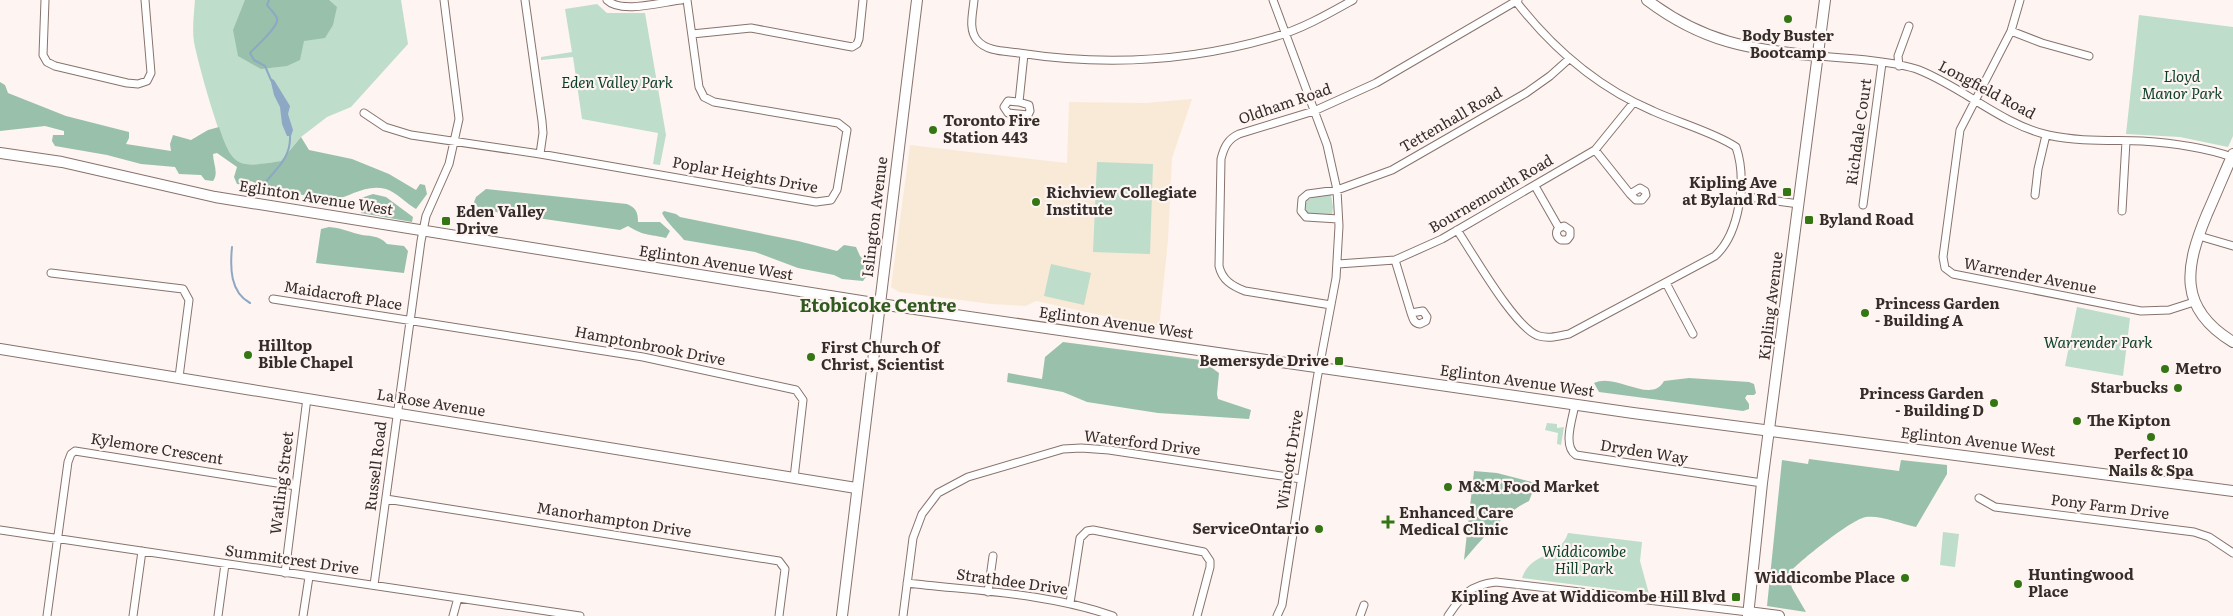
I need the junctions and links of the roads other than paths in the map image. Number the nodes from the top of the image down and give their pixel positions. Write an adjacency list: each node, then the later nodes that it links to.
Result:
1 (45, 0): 2 (street)
2 (145, 0)
3 (444, 0): 34 (street)
4 (525, 0): 37 (street)
5 (607, 0): 6 (street)
6 (681, 0)
7 (687, 0): 20 (street, Poplar Heights Drive)
8 (863, 0): 20 (street)
9 (916, 0): 59 (main road, Islington Avenue)
10 (974, 0): 21 (street)
11 (1273, 0): 19 (street)
12 (1353, 0): 19 (street)
13 (1516, 0): 24 (street); 30 (street, Oldham Road)
14 (1648, 0): 22 (main road)
15 (1824, 0): 22 (main road, Kipling Avenue)
16 (2020, 0): 18 (street)
17 (1909, 26): 26 (street)
18 (2011, 31): 23 (street); 27 (street)
19 (1285, 33): 21 (street); 30 (street)
20 (692, 34): 37 (street, Poplar Heights Drive)
21 (1024, 54): 28 (street)
22 (1818, 56): 25 (street, Longfield Road); 44 (main road, Kipling Avenue)
23 (2089, 56)
24 (1569, 59): 29 (street); 40 (street, Tettenhall Road)
25 (1882, 64): 26 (street, Longfield Road); 45 (street, Richdale Court)
26 (1898, 66): 27 (street, Longfield Road)
27 (1975, 100): 32 (street, Longfield Road); 58 (street, Warrender Avenue)
28 (1019, 102)
29 (1634, 102): 35 (street, Bournemouth Road); 43 (street)
30 (1314, 111): 40 (street); 60 (street, Oldham Road)
31 (364, 113): 34 (street, Poplar Heights Drive)
32 (2046, 135): 33 (street, Longfield Road); 42 (street)
33 (2126, 141): 38 (street, Longfield Road); 46 (street)
34 (455, 142): 37 (street, Poplar Heights Drive); 50 (street)
35 (1595, 150): 39 (street, Bournemouth Road); 41 (street)
36 (0, 154): 50 (main road, Eglinton Avenue West)
37 (540, 154)
38 (2232, 155): 51 (main road)
39 (1535, 186): 48 (street); 49 (street, Bournemouth Road)
40 (1337, 190): 47 (street); 47 (street)
41 (1630, 194)
42 (2035, 195)
43 (1740, 196): 44 (street); 56 (street)
44 (1800, 204): 71 (main road, Kipling Avenue)
45 (1863, 205)
46 (2122, 212)
47 (1338, 219): 54 (street)
48 (1559, 228)
49 (1457, 230): 53 (street, Bournemouth Road); 56 (street)
50 (423, 231): 59 (main road, Eglinton Avenue West); 62 (street, Russell Road)
51 (2198, 236): 52 (street); 58 (main road)
52 (2233, 246)
53 (1395, 260): 54 (street, Bournemouth Road); 61 (street)
54 (1338, 264): 60 (street)
55 (51, 272): 67 (street)
56 (1666, 283): 63 (street)
57 (273, 300): 62 (street, Maidacroft Place)
58 (2194, 302): 64 (main road)
59 (880, 304): 66 (main road, Eglinton Avenue West); 76 (main road, Islington Avenue)
60 (1331, 305): 66 (street)
61 (1411, 313)
62 (409, 320): 70 (street, Russell Road); 72 (street, Hamptonbrook Drive)
63 (1693, 334)
64 (2233, 342)
65 (0, 349): 67 (main road, La Rose Avenue)
66 (1320, 366): 69 (main road, Eglinton Avenue West); 73 (street, Wincott Drive)
67 (179, 377): 68 (main road, La Rose Avenue)
68 (307, 398): 70 (main road, La Rose Avenue); 75 (street, Watling Street)
69 (1575, 404): 71 (main road, Eglinton Avenue West); 74 (street, Dryden Way)
70 (397, 412): 72 (main road, La Rose Avenue); 78 (street, Russell Road)
71 (1769, 430): 74 (main road, Kipling Avenue); 77 (main road, Eglinton Avenue West)
72 (794, 478): 76 (main road, La Rose Avenue)
73 (1301, 479): 88 (street, Waterford Drive); 107 (street, Wincott Drive)
74 (1762, 483): 95 (main road, Kipling Avenue)
75 (296, 486): 81 (street, Kylemore Crescent); 86 (street, Watling Street)
76 (856, 488): 103 (main road, Islington Avenue)
77 (2233, 491)
78 (386, 498): 89 (street, Russell Road); 102 (street, Manorhampton Drive)
79 (1979, 498): 83 (street, Pony Farm Drive)
80 (0, 530): 81 (street, Summitcrest Drive)
81 (57, 539): 82 (street, Summitcrest Drive); 96 (street)
82 (142, 552): 85 (street, Summitcrest Drive); 97 (street)
83 (2233, 553)
84 (993, 556): 90 (street)
85 (225, 564): 86 (street, Summitcrest Drive); 98 (street)
86 (285, 572): 87 (street, Summitcrest Drive)
87 (309, 577): 89 (street, Summitcrest Drive); 99 (street)
88 (907, 583): 90 (street, Strathdee Drive); 104 (street, Waterford Drive)
89 (374, 586): 91 (street, Summitcrest Drive)
90 (988, 592): 92 (street, Strathdee Drive)
91 (458, 598): 94 (street, Summitcrest Drive); 100 (street)
92 (1070, 603): 105 (street, Strathdee Drive); 106 (street)
93 (1364, 605): 108 (street)
94 (529, 612): 101 (street, Summitcrest Drive)
95 (1748, 614): 109 (street); 110 (main road)
96 (47, 616)
97 (133, 616)
98 (218, 616)
99 (304, 616)
100 (454, 616)
101 (580, 616)
102 (779, 616)
103 (842, 616)
104 (903, 616)
105 (1113, 616)
106 (1197, 616)
107 (1277, 616)
108 (1360, 616)
109 (1448, 616)
110 (1779, 616)

